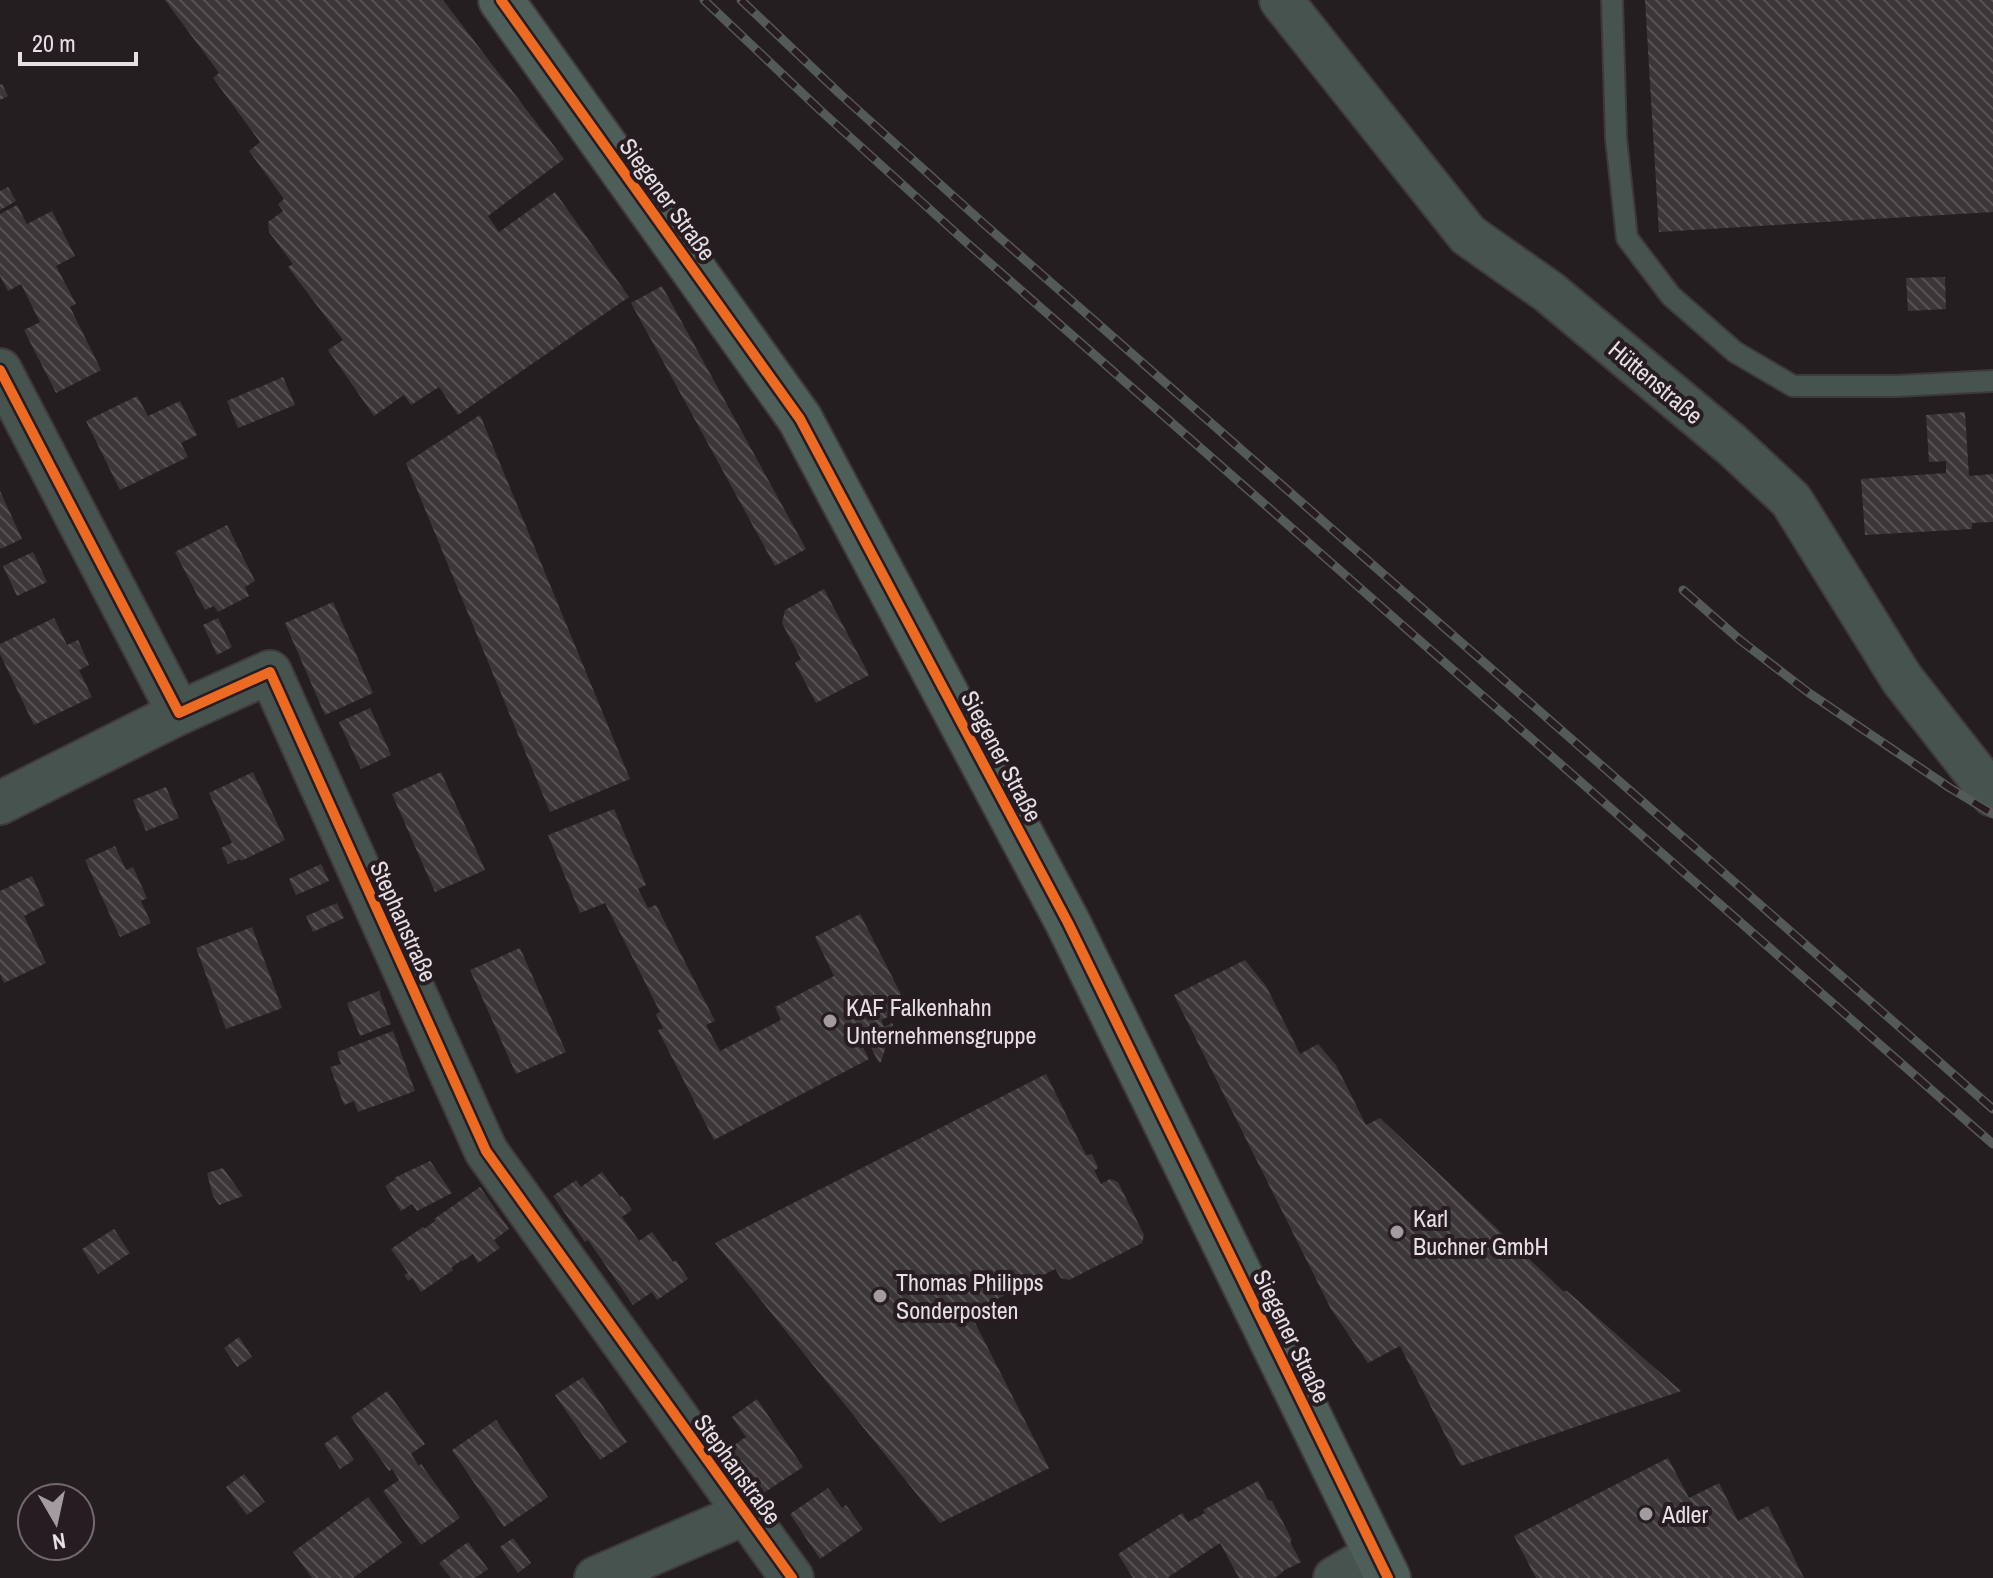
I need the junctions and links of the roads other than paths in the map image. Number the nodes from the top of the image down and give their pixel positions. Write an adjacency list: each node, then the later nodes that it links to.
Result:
1 (501, 0): 10 (main road, Siegener Straße)
2 (1281, 0): 7 (street, Hüttenstraße)
3 (1612, 0): 5 (lane)
4 (0, 370): 6 (street)
5 (1993, 381)
6 (179, 713): 8 (street); 9 (street, Stephanstraße)
7 (1990, 788)
8 (0, 803)
9 (746, 1513): 11 (street); 12 (street, Stephanstraße)
10 (1382, 1566): 13 (street)
11 (596, 1578)
12 (792, 1578)
13 (1335, 1578)

